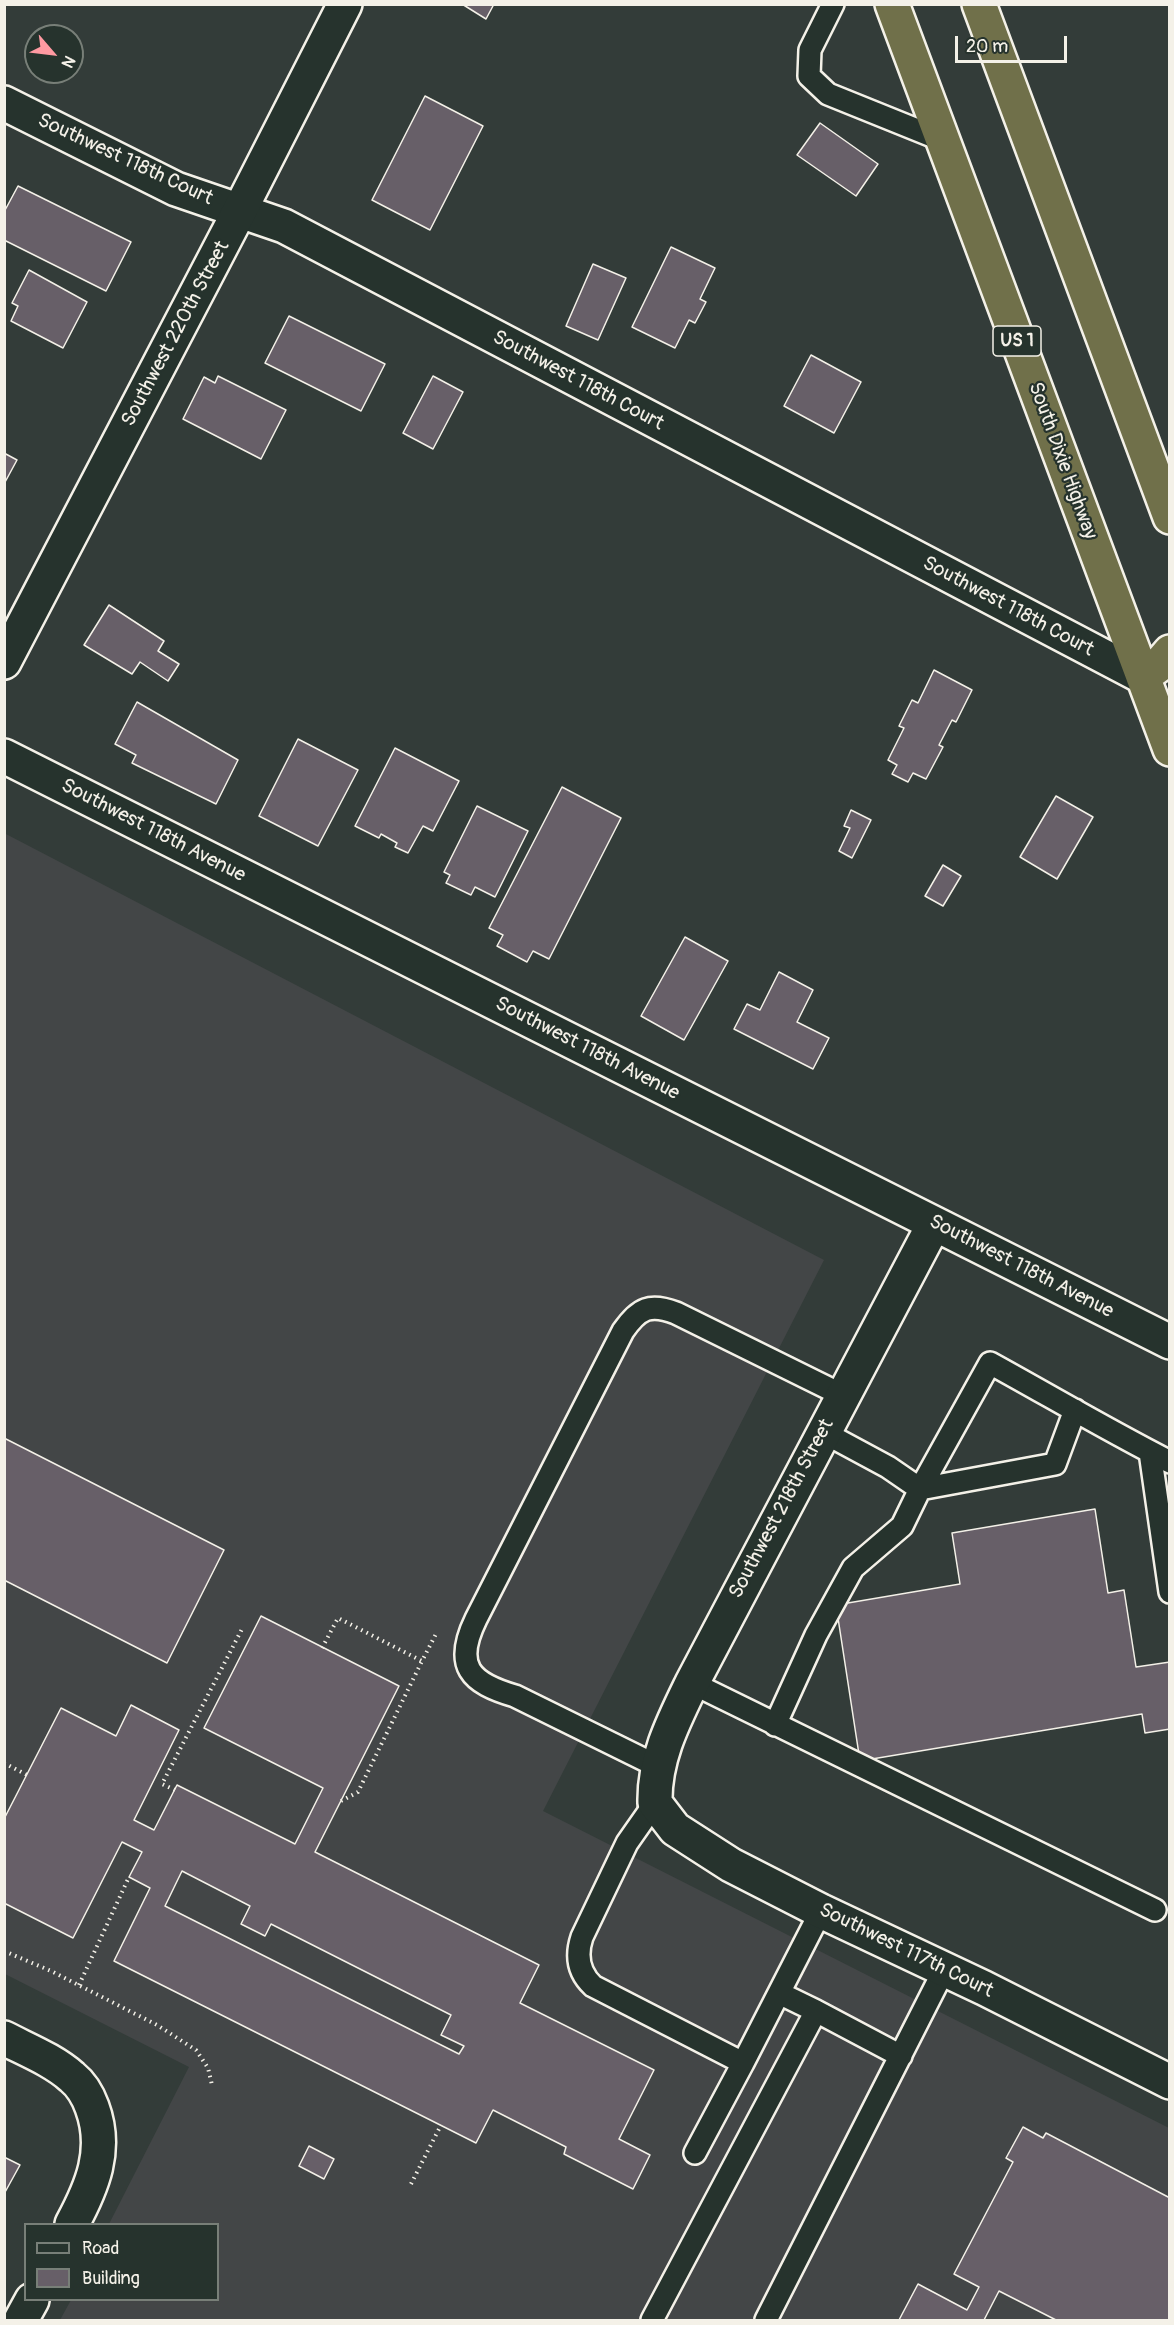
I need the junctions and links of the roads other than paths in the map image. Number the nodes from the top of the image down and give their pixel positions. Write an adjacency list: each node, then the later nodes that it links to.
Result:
1 (345, 4): 7 (street, Southwest 220th Street)
2 (833, 4): 6 (lane)
3 (892, 4): 6 (highway, South Dixie Highway / US 1)
4 (979, 4): 8 (highway)
5 (4, 103): 7 (street, Southwest 118th Court)
6 (942, 140): 11 (highway, South Dixie Highway / US 1)
7 (239, 212): 10 (street, Southwest 220th Street); 11 (street, Southwest 118th Court)
8 (1170, 517)
9 (1170, 652): 11 (highway)
10 (4, 662)
11 (1156, 679): 12 (highway, South Dixie Highway / US 1)
12 (1170, 749)
13 (4, 756): 14 (street, Southwest 118th Avenue)
14 (934, 1224): 15 (street, Southwest 118th Avenue); 16 (street, Southwest 218th Street)
15 (1170, 1342)
16 (842, 1395): 18 (street, Southwest 218th Street); 25 (lane)
17 (1075, 1410): 19 (lane); 21 (lane); 21 (lane)
18 (823, 1431): 21 (lane); 23 (street, Southwest 218th Street)
19 (1150, 1452): 20 (lane); 22 (lane)
20 (1170, 1462)
21 (920, 1489): 24 (lane)
22 (1170, 1592)
23 (692, 1683): 24 (lane); 25 (street, Southwest 218th Street)
24 (776, 1725): 27 (lane)
25 (657, 1766): 26 (street, Southwest 218th Street)
26 (655, 1803): 28 (street, Southwest 117th Court); 34 (lane)
27 (1155, 1910)
28 (821, 1911): 29 (street, Southwest 117th Court); 30 (lane)
29 (944, 1970): 33 (lane); 35 (street, Southwest 117th Court)
30 (779, 1993): 31 (lane); 34 (lane)
31 (816, 2011): 33 (lane); 40 (lane)
32 (4, 2038): 37 (street)
33 (901, 2056): 41 (lane)
34 (743, 2063): 36 (lane)
35 (1170, 2082)
36 (695, 2153)
37 (73, 2223)
38 (31, 2301): 39 (street)
39 (21, 2320)
40 (652, 2320)
41 (766, 2320)

